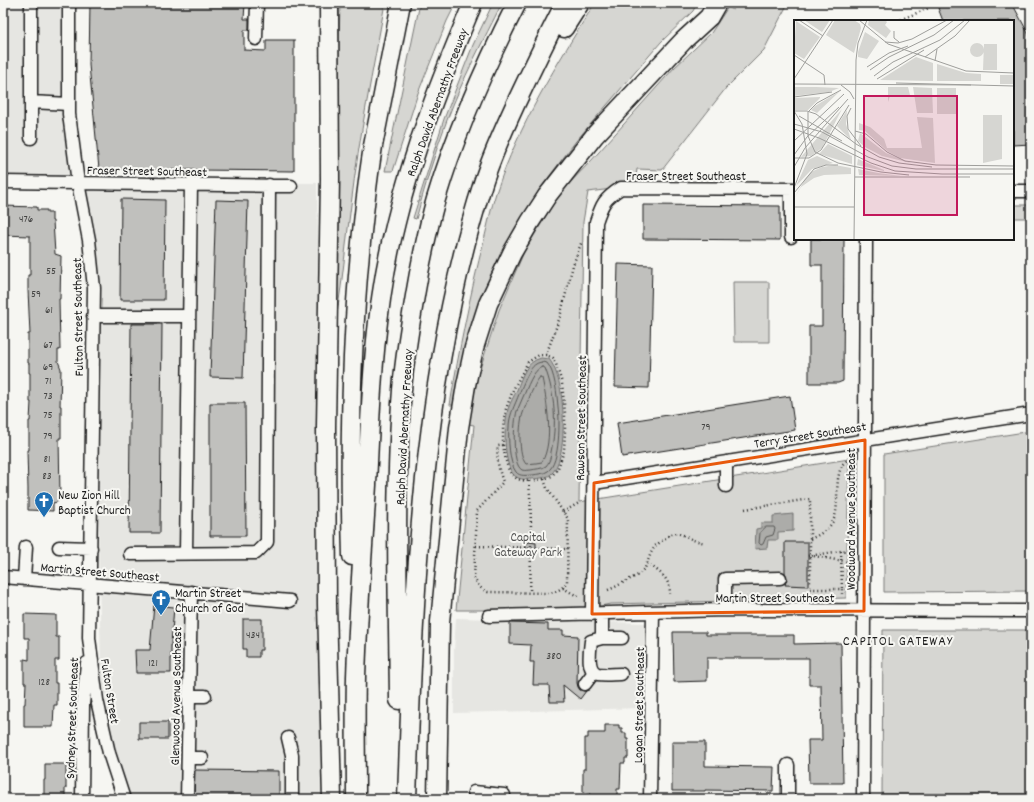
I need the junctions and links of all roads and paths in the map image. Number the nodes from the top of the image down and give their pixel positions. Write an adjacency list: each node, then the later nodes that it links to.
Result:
1 (31, 3): 14 (street)
2 (69, 3): 15 (street, Fulton Street Southeast)
3 (257, 3): 13 (street)
4 (329, 3): 99 (highway)
5 (401, 3): 85 (highway)
6 (473, 3): 85 (highway, Ralph David Abernathy Freeway)
7 (517, 3): 101 (highway, Ralph David Abernathy Freeway)
8 (565, 3): 16 (highway)
9 (580, 3): 16 (highway)
10 (717, 3): 103 (highway)
11 (929, 8): 12 (path)
12 (899, 20)
13 (256, 39)
14 (31, 102): 15 (street); 17 (street)
15 (69, 104): 19 (street, Fulton Street Southeast)
16 (515, 106): 102 (highway)
17 (31, 138)
18 (3, 182): 19 (street, Fraser Street Southeast)
19 (78, 183): 20 (street, Fraser Street Southeast); 30 (street, Fulton Street Southeast)
20 (191, 184): 21 (street, Fraser Street Southeast); 31 (street)
21 (269, 185): 22 (street, Fraser Street Southeast); 56 (street)
22 (292, 186)
23 (793, 189): 26 (street, Fraser Street Southeast); 27 (street)
24 (1014, 191): 25 (street)
25 (1031, 191)
26 (596, 222): 40 (street, Rawson Street Southeast)
27 (791, 237)
28 (866, 240): 34 (street, Woodward Avenue Southeast)
29 (582, 241): 32 (path)
30 (93, 316): 31 (street); 50 (street, Fulton Street Southeast)
31 (189, 316): 56 (street)
32 (546, 355): 35 (path); 38 (path)
33 (1031, 414): 34 (street, Terry Street Southeast)
34 (865, 440): 37 (street, Terry Street Southeast); 75 (street, Woodward Avenue Southeast)
35 (503, 445): 39 (path); 47 (path)
36 (850, 458): 45 (path)
37 (726, 462): 40 (street, Terry Street Southeast); 41 (street)
38 (544, 479): 39 (path); 44 (path)
39 (529, 481): 51 (path)
40 (594, 483): 78 (street, Rawson Street Southeast)
41 (726, 486)
42 (580, 502): 44 (path)
43 (745, 509): 45 (path)
44 (563, 512): 52 (path)
45 (810, 539): 57 (path)
46 (705, 543): 59 (path)
47 (476, 546): 51 (path); 69 (path)
48 (26, 547): 63 (street)
49 (59, 548): 50 (street)
50 (91, 548): 64 (street, Fulton Street Southeast)
51 (531, 548): 52 (path); 69 (path)
52 (567, 549): 65 (path)
53 (848, 550): 54 (path)
54 (841, 551): 57 (path); 58 (path)
55 (130, 554): 56 (street)
56 (186, 554)
57 (809, 556): 58 (path); 66 (path)
58 (841, 560): 60 (path); 66 (path)
59 (647, 562): 67 (path); 70 (path)
60 (848, 562)
61 (3, 577): 63 (street, Martin Street Southeast)
62 (780, 578): 74 (street)
63 (24, 579): 64 (street, Martin Street Southeast)
64 (90, 584): 68 (street, Martin Street Southeast); 80 (street, Fulton Street)
65 (563, 588): 69 (path); 72 (path)
66 (842, 589): 71 (path)
67 (608, 590)
68 (191, 592): 73 (street, Martin Street Southeast); 87 (street, Glenwood Avenue Southeast)
69 (530, 593)
70 (670, 594)
71 (842, 594)
72 (575, 595)
73 (290, 601)
74 (725, 610): 75 (street, Martin Street Southeast); 77 (street, Martin Street Southeast)
75 (864, 611): 76 (street, Martin Street Southeast); 106 (street, Woodward Avenue Southeast)
76 (1031, 611)
77 (653, 612): 78 (street, Martin Street Southeast); 104 (street, Logan Street Southeast)
78 (597, 614): 79 (street, Martin Street Southeast); 81 (street, Rawson Street Southeast)
79 (489, 616)
80 (89, 638): 95 (street, Sydney Street Southeast); 96 (street, Fulton Street)
81 (602, 638): 82 (street); 83 (street)
82 (622, 638)
83 (594, 672): 84 (street); 86 (street)
84 (621, 674)
85 (356, 677): 100 (highway, Ralph David Abernathy Freeway)
86 (585, 684)
87 (189, 696): 88 (street); 90 (street, Glenwood Avenue Southeast)
88 (205, 696)
89 (288, 738): 98 (street)
90 (188, 758): 91 (street); 97 (street, Glenwood Avenue Southeast)
91 (202, 758)
92 (788, 765): 105 (street)
93 (474, 792): 94 (street)
94 (504, 795)
95 (82, 799)
96 (124, 799)
97 (187, 799)
98 (292, 799)
99 (332, 799)
100 (356, 799)
101 (400, 799)
102 (407, 799)
103 (437, 799)
104 (650, 799)
105 (788, 799)
106 (863, 799)

